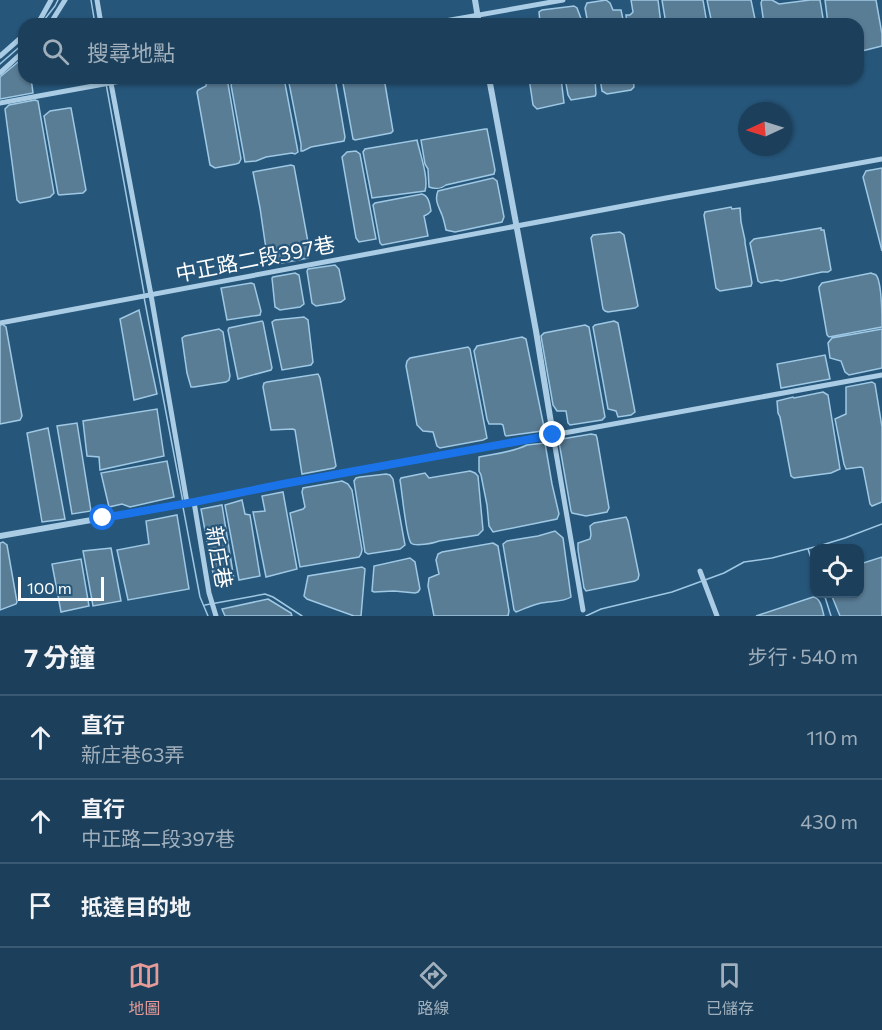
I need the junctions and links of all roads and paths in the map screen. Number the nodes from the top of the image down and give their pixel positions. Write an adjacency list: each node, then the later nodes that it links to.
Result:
1 (51, 0): 7 (street)
2 (65, 0): 8 (street)
3 (97, 0): 9 (street)
4 (475, 0): 6 (street)
5 (563, 0): 6 (street)
6 (477, 15): 10 (street); 11 (street)
7 (41, 18)
8 (54, 18)
9 (100, 18)
10 (461, 18)
11 (478, 18)
12 (18, 40): 13 (street)
13 (0, 56)
14 (18, 56): 15 (street)
15 (0, 73)
16 (92, 84): 19 (street)
17 (112, 84): 22 (street, 新庄巷)
18 (490, 84): 21 (street)
19 (0, 103)
20 (882, 159): 21 (street, 中正路二段397巷)
21 (516, 226): 22 (street, 中正路二段397巷); 25 (street)
22 (151, 295): 23 (street, 中正路二段397巷); 26 (street, 新庄巷)
23 (0, 323)
24 (882, 375): 25 (street)
25 (553, 435): 26 (street); 29 (street)
26 (190, 503): 27 (street); 30 (street, 新庄巷)
27 (0, 536)
28 (700, 571): 31 (street)
29 (583, 610)
30 (216, 616)
31 (717, 616)

